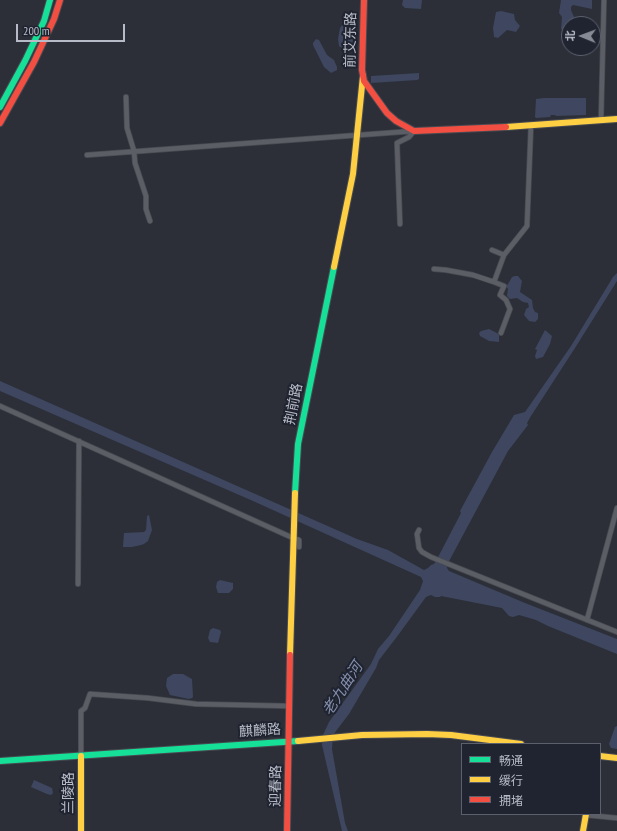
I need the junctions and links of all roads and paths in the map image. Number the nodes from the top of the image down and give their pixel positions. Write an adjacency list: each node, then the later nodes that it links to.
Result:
1 (50, 0): 7 (street)
2 (60, 0): 10 (street)
3 (364, 0): 5 (street, 前艾东路)
4 (604, 0): 8 (street)
5 (363, 76): 12 (street, 前艾东路); 13 (street, 荆前路)
6 (126, 97): 14 (street)
7 (0, 107)
8 (601, 120): 9 (street); 11 (street)
9 (617, 120)
10 (0, 123)
11 (531, 125): 12 (street); 19 (street)
12 (414, 131): 13 (street); 17 (street)
13 (358, 135): 14 (street); 27 (street, 荆前路)
14 (134, 151): 15 (street); 16 (street)
15 (87, 155)
16 (150, 222)
17 (400, 224)
18 (492, 250): 19 (street)
19 (504, 255): 21 (street)
20 (434, 269): 21 (street)
21 (494, 282): 22 (street)
22 (501, 333)
23 (0, 406): 24 (street)
24 (79, 441): 27 (street); 29 (street)
25 (617, 508): 30 (street)
26 (419, 530): 30 (street)
27 (294, 538): 28 (street); 33 (street, 荆前路)
28 (298, 547)
29 (78, 584)
30 (588, 620): 31 (street)
31 (617, 632)
32 (288, 706): 35 (street)
33 (288, 742): 34 (street, 麒麟路); 35 (street, 麒麟路); 42 (street, 迎春路)
34 (513, 743)
35 (80, 756): 38 (street, 麒麟路); 41 (street, 兰陵路)
36 (601, 756): 37 (street)
37 (617, 758)
38 (0, 761)
39 (586, 815): 40 (street); 43 (street)
40 (617, 818)
41 (81, 831)
42 (287, 831)
43 (583, 831)

